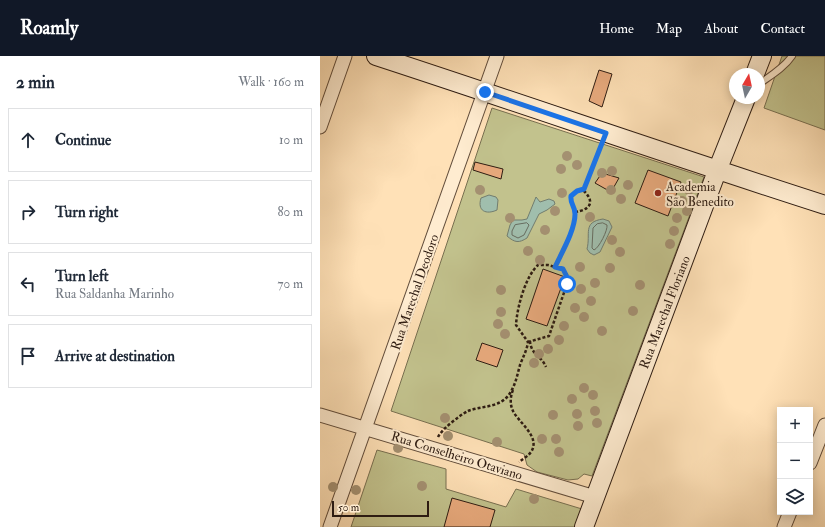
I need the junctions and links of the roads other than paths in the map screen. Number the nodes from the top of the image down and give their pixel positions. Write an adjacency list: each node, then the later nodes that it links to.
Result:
1 (345, 56): 10 (street)
2 (376, 56): 8 (main road)
3 (497, 56): 8 (street, Rua Marechal Deodoro)
4 (762, 56): 6 (main road)
5 (792, 56): 7 (lane)
6 (757, 68)
7 (765, 80)
8 (485, 92): 11 (main road); 15 (street, Rua Marechal Deodoro)
9 (744, 104): 11 (main road, Rua Marechal Floriano)
10 (320, 128)
11 (717, 171): 12 (main road); 17 (main road, Rua Marechal Floriano)
12 (825, 205)
13 (320, 415): 15 (street, Rua Conselheiro Otaviano)
14 (825, 425): 16 (street)
15 (366, 428): 17 (street, Rua Conselheiro Otaviano); 19 (street, Rua Marechal Deodoro)
16 (813, 455)
17 (595, 497): 20 (main road, Rua Marechal Floriano)
18 (789, 515): 21 (street)
19 (330, 527)
20 (584, 527)
21 (784, 527)

